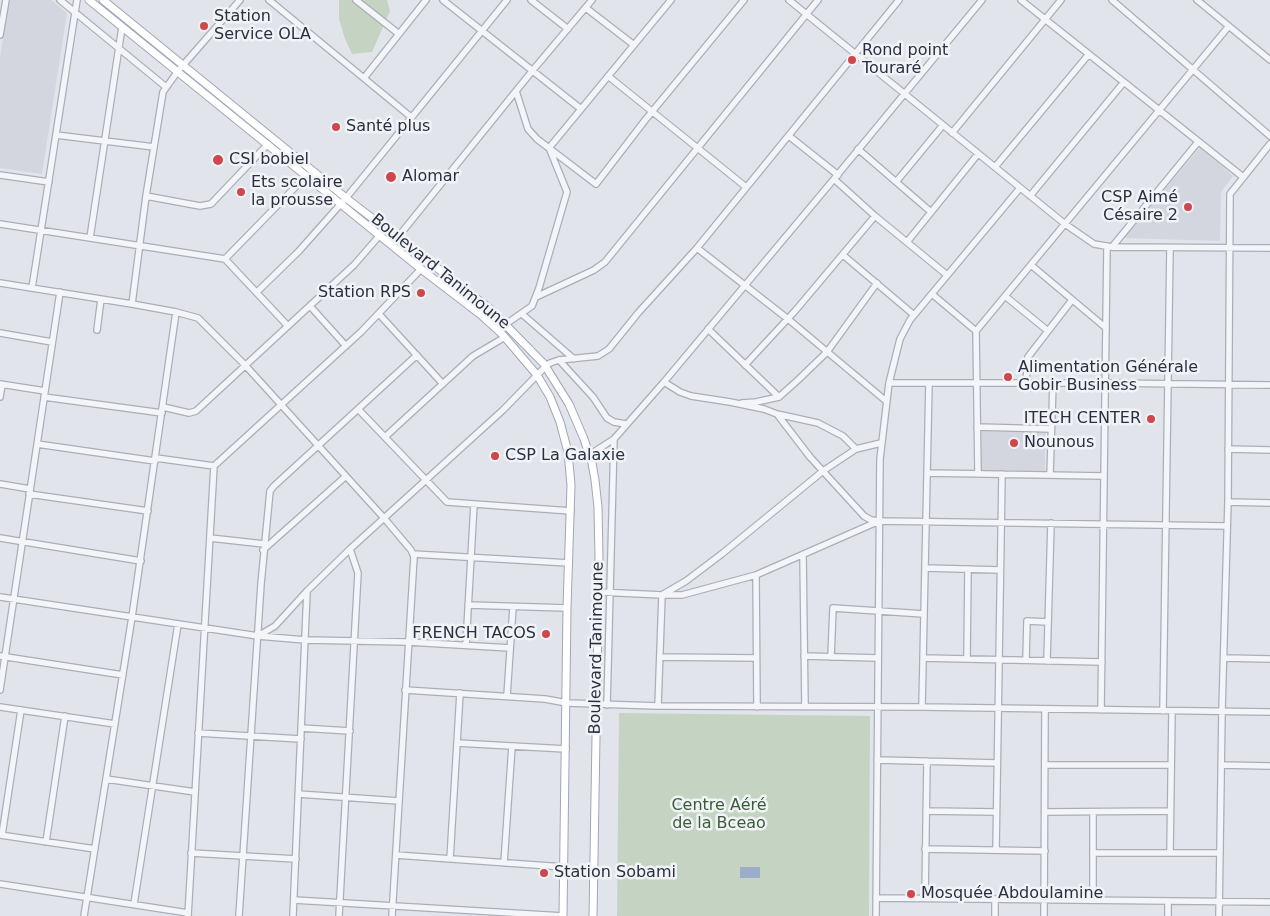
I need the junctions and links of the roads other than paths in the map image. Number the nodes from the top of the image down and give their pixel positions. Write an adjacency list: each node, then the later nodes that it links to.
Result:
1 (6, 0): 33 (street)
2 (60, 0): 25 (street)
3 (77, 0): 25 (street)
4 (89, 0): 29 (main road, Boulevard Tanimoune)
5 (103, 0): 39 (main road, Boulevard Tanimoune)
6 (240, 0): 39 (street)
7 (269, 0): 44 (street)
8 (356, 0): 32 (street)
9 (426, 0): 32 (street)
10 (443, 0): 31 (street)
11 (508, 0): 31 (street)
12 (531, 0): 30 (street)
13 (592, 0): 24 (street)
14 (671, 0): 34 (street)
15 (744, 0): 51 (street)
16 (789, 0): 26 (street)
17 (818, 0): 26 (street)
18 (900, 0): 36 (street)
19 (982, 0): 48 (street)
20 (1021, 0): 27 (street)
21 (1061, 0): 27 (street)
22 (1112, 0): 41 (street)
23 (1197, 0): 28 (street)
24 (586, 8): 30 (street); 34 (street)
25 (75, 13): 35 (street); 55 (street)
26 (806, 14): 36 (street); 62 (street)
27 (1045, 19): 37 (street); 54 (street)
28 (1229, 26): 38 (street); 41 (street)
29 (122, 27): 35 (street); 42 (main road, Boulevard Tanimoune)
30 (568, 29): 40 (street)
31 (483, 30): 40 (street); 52 (street)
32 (399, 34): 44 (street)
33 (0, 35)
34 (634, 44): 43 (street)
35 (119, 48): 46 (street); 58 (street)
36 (855, 54): 48 (street); 56 (street)
37 (1089, 54): 45 (street); 67 (street)
38 (1270, 60)
39 (183, 64): 42 (street); 78 (main road, Boulevard Tanimoune)
40 (533, 70): 47 (street); 49 (street)
41 (1193, 70): 50 (street); 57 (street)
42 (178, 71): 46 (street); 60 (main road, Boulevard Tanimoune)
43 (608, 76): 49 (street); 51 (street)
44 (364, 78): 52 (street)
45 (1124, 82): 50 (street); 77 (street)
46 (166, 87): 63 (street)
47 (516, 90): 64 (street); 85 (street)
48 (905, 94): 53 (street); 65 (street)
49 (581, 109): 64 (street)
50 (1159, 110): 59 (street); 82 (street)
51 (652, 112): 62 (street); 64 (street)
52 (411, 117): 78 (street)
53 (943, 125): 54 (street); 73 (street)
54 (952, 132): 66 (street)
55 (56, 135): 58 (street); 72 (street)
56 (789, 136): 70 (street); 74 (street)
57 (1270, 136)
58 (104, 141): 63 (street); 86 (street)
59 (1198, 142): 71 (street); 89 (street)
60 (268, 144): 69 (main road, Boulevard Tanimoune); 76 (street)
61 (1270, 144): 71 (street)
62 (697, 147): 74 (street); 107 (street)
63 (154, 148): 76 (street)
64 (549, 148): 107 (street)
65 (858, 149): 70 (street); 73 (street)
66 (978, 154): 67 (street); 79 (street)
67 (995, 167): 75 (street)
68 (0, 175): 72 (street)
69 (307, 175): 78 (main road, Boulevard Tanimoune); 95 (street)
70 (836, 177): 80 (street); 101 (street)
71 (1243, 177): 92 (street)
72 (49, 182): 83 (street)
73 (896, 182): 79 (street)
74 (746, 187): 90 (street)
75 (1020, 188): 77 (street); 98 (street)
76 (146, 196): 88 (street)
77 (1030, 196): 82 (street)
78 (344, 200): 84 (main road, Boulevard Tanimoune); 85 (main road, Boulevard Tanimoune); 104 (street)
79 (931, 212): 87 (street)
80 (876, 216): 87 (street); 94 (street)
81 (0, 224): 83 (street)
82 (1065, 224): 89 (street); 96 (street)
83 (42, 231): 86 (street); 102 (street)
84 (380, 235): 97 (main road, Boulevard Tanimoune); 111 (street)
85 (398, 237): 117 (main road, Boulevard Tanimoune)
86 (90, 238): 88 (street)
87 (907, 242): 98 (street)
88 (139, 246): 95 (street); 110 (street)
89 (1110, 247): 91 (street); 119 (street)
90 (697, 248): 101 (street); 130 (street)
91 (1170, 248): 92 (street); 143 (street)
92 (1228, 248): 93 (street); 146 (street)
93 (1270, 248)
94 (843, 255): 100 (street); 116 (street)
95 (225, 259): 104 (street)
96 (1031, 265): 106 (street); 109 (street)
97 (421, 269): 113 (street); 125 (main road, Boulevard Tanimoune)
98 (947, 275): 105 (street)
99 (0, 283): 102 (street)
100 (877, 283): 115 (street); 128 (street)
101 (744, 286): 116 (street); 120 (street)
102 (32, 288): 103 (street)
103 (60, 292): 108 (street); 126 (street)
104 (257, 292): 118 (street)
105 (932, 294): 115 (street); 122 (street)
106 (1005, 296): 122 (street); 123 (street)
107 (536, 297): 114 (street)
108 (101, 299): 110 (street); 121 (street)
109 (1072, 300): 119 (street); 123 (street)
110 (132, 304): 112 (street)
111 (310, 306): 118 (street); 127 (street)
112 (176, 312): 132 (street); 155 (street)
113 (380, 314): 127 (street); 129 (street)
114 (522, 314): 117 (street); 130 (street)
115 (914, 315): 137 (street)
116 (788, 319): 128 (street); 133 (street)
117 (506, 324): 134 (main road, Boulevard Tanimoune)
118 (287, 325): 132 (street)
119 (1106, 328): 142 (street)
120 (708, 329): 133 (street); 136 (street)
121 (97, 330)
122 (976, 331): 139 (street)
123 (1048, 331): 140 (street)
124 (0, 333): 126 (street)
125 (505, 337): 135 (main road, Boulevard Tanimoune); 145 (street)
126 (52, 342): 148 (street)
127 (346, 346): 153 (street)
128 (827, 352): 150 (street); 151 (street)
129 (416, 355): 145 (street); 154 (street)
130 (574, 359): 131 (street)
131 (559, 360): 134 (street); 157 (street)
132 (245, 365): 153 (street); 155 (street)
133 (745, 365): 150 (street)
134 (546, 366): 135 (street); 168 (main road, Boulevard Tanimoune)
135 (537, 375): 178 (street); 185 (main road, Boulevard Tanimoune)
136 (664, 382): 152 (street); 157 (street)
137 (889, 383): 138 (street); 151 (street)
138 (928, 383): 139 (street); 172 (street)
139 (977, 383): 140 (street); 158 (street)
140 (1026, 383): 141 (street)
141 (1053, 383): 142 (street); 159 (street)
142 (1105, 383): 143 (street); 177 (street)
143 (1167, 383): 146 (street); 192 (street)
144 (1, 384): 148 (street); 149 (street)
145 (443, 384): 160 (street)
146 (1228, 384): 147 (street); 166 (street)
147 (1270, 385)
148 (44, 394): 155 (street); 163 (street)
149 (0, 397)
150 (778, 397): 152 (street)
151 (886, 401): 162 (street)
152 (730, 402): 156 (street)
153 (282, 405): 164 (street); 170 (street)
154 (358, 409): 160 (street); 164 (street)
155 (163, 410): 169 (street)
156 (777, 414): 165 (street); 171 (street)
157 (626, 424): 161 (street)
158 (978, 427): 159 (street); 173 (street)
159 (1051, 429): 175 (street)
160 (385, 438): 178 (street)
161 (614, 439): 168 (street); 210 (street)
162 (881, 443): 165 (street); 187 (street)
163 (37, 444): 169 (street); 180 (street)
164 (318, 446): 176 (street); 197 (street)
165 (856, 449): 171 (street)
166 (1228, 449): 167 (street); 181 (street)
167 (1270, 450)
168 (589, 455): 209 (main road, Boulevard Tanimoune)
169 (156, 460): 170 (street); 184 (street)
170 (214, 466): 195 (street)
171 (823, 471): 187 (street); 211 (street)
172 (926, 473): 173 (street); 188 (street)
173 (978, 474): 174 (street)
174 (1002, 474): 175 (street); 189 (street)
175 (1050, 475): 177 (street)
176 (346, 476): 186 (street); 197 (street)
177 (1104, 476): 191 (street)
178 (425, 480): 183 (street); 186 (street)
179 (0, 484): 180 (street)
180 (30, 492): 184 (street); 196 (street)
181 (1228, 502): 182 (street); 193 (street)
182 (1270, 503)
183 (474, 504): 185 (street); 201 (street)
184 (148, 511): 202 (street)
185 (571, 511): 203 (main road, Boulevard Tanimoune)
186 (384, 518): 198 (street); 199 (street)
187 (879, 521): 188 (street); 200 (street); 217 (street)
188 (926, 522): 189 (street); 204 (street)
189 (1001, 523): 190 (street); 206 (street)
190 (1051, 524): 191 (street); 220 (street)
191 (1104, 524): 192 (street); 242 (street)
192 (1166, 525): 193 (street); 261 (street)
193 (1227, 526): 236 (street)
194 (0, 538): 196 (street)
195 (210, 538): 197 (street); 222 (street)
196 (22, 542): 202 (street); 213 (street)
197 (264, 547): 223 (street)
198 (350, 549): 208 (street); 225 (street)
199 (413, 554): 201 (street); 226 (street)
200 (802, 555): 207 (street); 230 (street)
201 (471, 559): 203 (street); 214 (street)
202 (141, 561): 219 (street)
203 (569, 563): 216 (main road, Boulevard Tanimoune)
204 (925, 568): 205 (street); 218 (street)
205 (968, 569): 206 (street); 238 (street)
206 (1000, 570): 239 (street)
207 (756, 575): 211 (street); 233 (street)
208 (307, 591): 223 (street); 224 (street)
209 (598, 592): 210 (street); 249 (main road, Boulevard Tanimoune)
210 (609, 593): 211 (street); 250 (street)
211 (662, 595): 231 (street)
212 (0, 597): 213 (street)
213 (14, 599): 219 (street); 229 (street)
214 (468, 605): 215 (street); 227 (street)
215 (513, 607): 216 (street); 228 (street)
216 (567, 608): 248 (main road, Boulevard Tanimoune)
217 (878, 611): 218 (street); 232 (street); 234 (street)
218 (924, 614): 235 (street)
219 (132, 617): 221 (street); 243 (street)
220 (1048, 622): 240 (street); 241 (street)
221 (178, 624): 222 (street); 283 (street)
222 (204, 628): 223 (street); 269 (street)
223 (258, 636): 224 (street); 270 (street)
224 (305, 640): 225 (street); 267 (street)
225 (355, 641): 226 (street); 268 (street)
226 (408, 642): 227 (street); 245 (street)
227 (466, 646): 228 (street)
228 (510, 648): 247 (street)
229 (2, 656): 243 (street); 244 (street)
230 (804, 656): 232 (street); 254 (street)
231 (660, 657): 233 (street); 252 (street)
232 (831, 657): 234 (street)
233 (756, 658): 253 (street)
234 (878, 658): 255 (street)
235 (923, 658): 238 (street); 256 (street)
236 (1224, 658): 237 (street); 262 (street)
237 (1270, 658)
238 (967, 659): 239 (street)
239 (999, 660): 240 (street); 257 (street)
240 (1026, 660): 241 (street)
241 (1046, 661): 242 (street)
242 (1102, 662): 260 (street)
243 (123, 675): 266 (street)
244 (0, 690)
245 (405, 690): 246 (street); 287 (street)
246 (460, 693): 247 (street); 272 (street)
247 (507, 696): 248 (street)
248 (567, 703): 249 (street); 274 (main road, Boulevard Tanimoune)
249 (596, 704): 250 (street); 332 (main road, Boulevard Tanimoune)
250 (606, 705): 252 (street)
251 (0, 706): 259 (street)
252 (658, 706): 253 (street)
253 (757, 707): 254 (street)
254 (805, 707): 255 (street)
255 (878, 707): 256 (street); 275 (street)
256 (922, 707): 257 (street)
257 (998, 708): 258 (street); 277 (street)
258 (1045, 709): 260 (street); 278 (street)
259 (21, 710): 265 (street); 293 (street)
260 (1101, 710): 261 (street)
261 (1163, 710): 263 (street)
262 (1222, 710): 263 (street); 264 (street); 280 (street)
263 (1172, 711): 279 (street)
264 (1270, 712)
265 (65, 716): 266 (street); 294 (street)
266 (115, 724): 282 (street)
267 (301, 728): 268 (street); 271 (street)
268 (350, 731): 286 (street)
269 (198, 733): 270 (street); 284 (street)
270 (251, 736): 271 (street); 304 (street)
271 (301, 740): 285 (street)
272 (457, 743): 273 (street); 306 (street)
273 (512, 746): 274 (street); 307 (street)
274 (566, 749): 308 (main road, Boulevard Tanimoune)
275 (877, 760): 276 (street); 311 (street)
276 (927, 761): 277 (street); 288 (street)
277 (997, 763): 290 (street)
278 (1045, 765): 279 (street); 291 (street)
279 (1171, 765): 289 (street)
280 (1221, 765): 281 (street); 302 (street)
281 (1270, 766)
282 (106, 779): 283 (street); 295 (street)
283 (152, 786): 284 (street); 321 (street)
284 (194, 792): 299 (street)
285 (298, 794): 286 (street); 305 (street)
286 (346, 797): 287 (street); 318 (street)
287 (399, 801): 303 (street)
288 (926, 810): 290 (street); 296 (street)
289 (1170, 811): 292 (street); 301 (street)
290 (996, 812): 297 (street)
291 (1045, 812): 292 (street); 298 (street)
292 (1093, 812): 300 (street)
293 (1, 835): 294 (street)
294 (46, 842): 295 (street)
295 (95, 849): 310 (street)
296 (925, 849): 297 (street); 312 (street)
297 (996, 850): 298 (street)
298 (1045, 851): 316 (street)
299 (191, 853): 304 (street); 324 (street)
300 (1093, 853): 301 (street); 314 (street)
301 (1170, 853): 302 (street)
302 (1220, 853): 319 (street)
303 (396, 856): 306 (street); 322 (street)
304 (243, 857): 305 (street); 327 (street)
305 (296, 859): 315 (street)
306 (450, 859): 307 (street)
307 (504, 863): 308 (street)
308 (564, 867): 331 (main road, Boulevard Tanimoune)
309 (0, 884): 310 (street)
310 (87, 898): 321 (street); 326 (street)
311 (876, 898): 312 (street); 333 (street)
312 (925, 898): 313 (street)
313 (995, 899): 316 (street); 334 (street)
314 (1093, 899): 316 (street); 317 (street)
315 (294, 900): 318 (street); 328 (street)
316 (1044, 900): 335 (street)
317 (1168, 901): 319 (street); 336 (street)
318 (340, 902): 322 (street); 329 (street)
319 (1219, 902): 320 (street); 337 (street)
320 (1270, 902)
321 (134, 904): 324 (street)
322 (393, 906): 323 (street); 330 (street)
323 (462, 913): 325 (street)
324 (188, 914)
325 (505, 914): 331 (street)
326 (84, 916)
327 (239, 916)
328 (293, 916)
329 (339, 916)
330 (392, 916)
331 (563, 916)
332 (593, 916)
333 (876, 916)
334 (995, 916)
335 (1044, 916)
336 (1168, 916)
337 (1219, 916)

